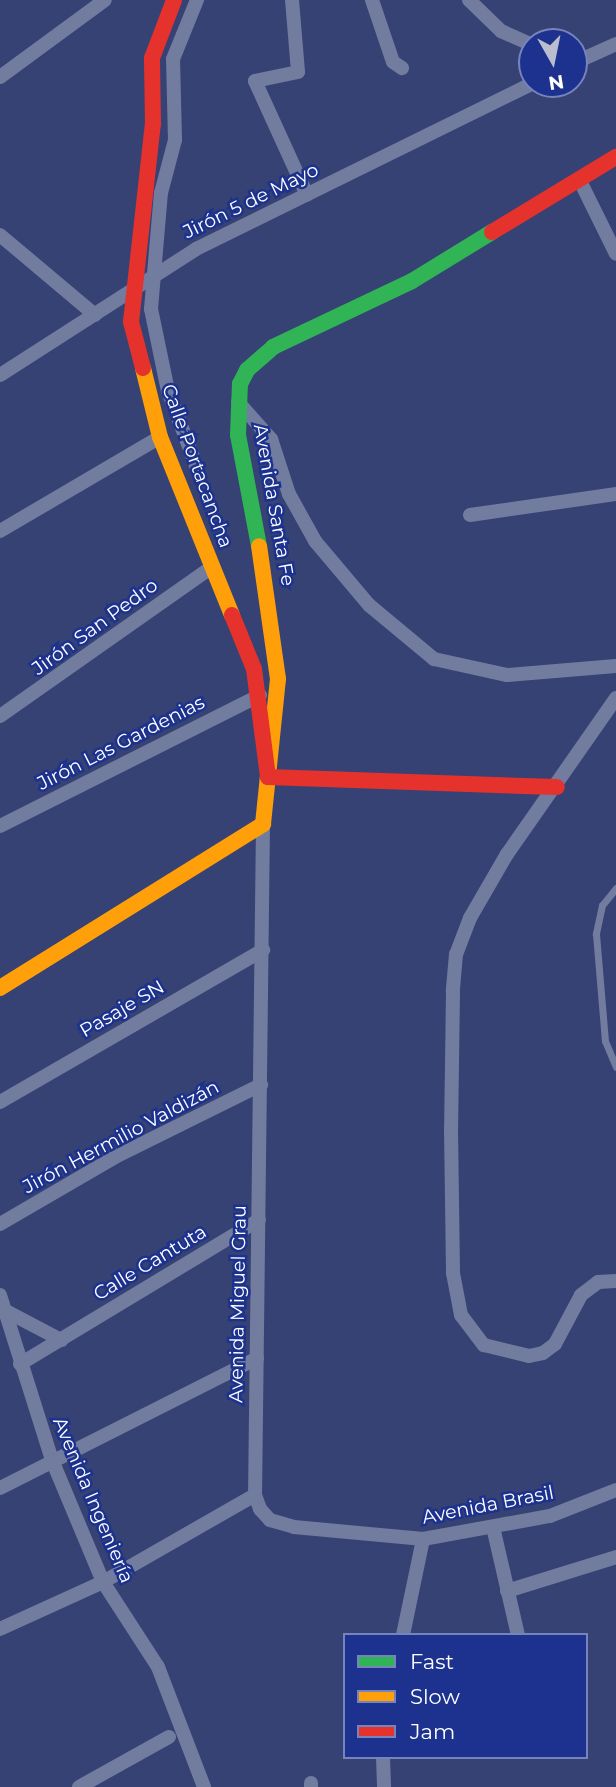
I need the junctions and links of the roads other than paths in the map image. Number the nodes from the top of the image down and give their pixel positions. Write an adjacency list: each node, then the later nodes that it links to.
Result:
1 (105, 0): 7 (street)
2 (174, 0): 20 (street, Calle Portacancha)
3 (197, 0): 19 (street)
4 (292, 0): 16 (street)
5 (372, 0): 11 (street)
6 (469, 0): 8 (street)
7 (86, 5): 12 (street)
8 (518, 39)
9 (616, 44): 10 (street)
10 (588, 56)
11 (401, 68)
12 (0, 77)
13 (518, 91): 16 (street, Jirón 5 de Mayo)
14 (616, 157): 15 (street, Avenida Santa Fe)
15 (580, 181): 18 (street); 23 (street, Avenida Santa Fe)
16 (307, 195): 19 (street, Jirón 5 de Mayo)
17 (0, 235): 21 (street)
18 (616, 254)
19 (151, 275): 20 (street, Jirón 5 de Mayo); 25 (street)
20 (135, 290): 21 (street, Jirón 5 de Mayo); 24 (street, Calle Portacancha)
21 (95, 315): 22 (street, Jirón 5 de Mayo)
22 (0, 375)
23 (237, 402): 30 (street); 34 (street, Avenida Santa Fe)
24 (160, 437): 28 (street); 29 (street, Calle Portacancha)
25 (197, 468)
26 (616, 494): 27 (street)
27 (470, 515)
28 (0, 531)
29 (212, 567): 31 (street, Calle Portacancha); 33 (street, Jirón San Pedro)
30 (616, 666)
31 (260, 695): 34 (street, Calle Portacancha); 37 (street, Jirón Las Gardenias)
32 (616, 698): 35 (street)
33 (0, 716)
34 (268, 777): 35 (street); 36 (street, Avenida Santa Fe)
35 (558, 787): 46 (street)
36 (263, 824): 39 (street, Avenida Miguel Grau); 40 (street)
37 (0, 825)
38 (616, 888): 41 (lane)
39 (263, 950): 42 (street, Avenida Miguel Grau); 43 (street, Pasaje SN)
40 (0, 988)
41 (616, 1067)
42 (261, 1085): 44 (street, Avenida Miguel Grau); 45 (street, Jirón Hermilio Valdizán)
43 (0, 1101)
44 (259, 1220): 48 (street, Calle Cantuta); 49 (street, Avenida Miguel Grau)
45 (0, 1224)
46 (616, 1281)
47 (2, 1304): 48 (street); 50 (street, Avenida Ingeniería)
48 (61, 1340): 50 (street, Calle Cantuta)
49 (257, 1358): 51 (street); 54 (street, Avenida Miguel Grau)
50 (20, 1364): 51 (street, Avenida Ingeniería)
51 (52, 1460): 52 (street); 58 (street, Avenida Ingeniería)
52 (0, 1488)
53 (616, 1490): 55 (street, Avenida Brasil)
54 (255, 1495): 56 (street, Avenida Brasil); 58 (street)
55 (493, 1527): 56 (street, Avenida Brasil); 59 (street)
56 (423, 1539): 61 (street)
57 (616, 1557): 59 (street)
58 (103, 1582): 60 (street); 66 (street, Avenida Ingeniería)
59 (507, 1591): 62 (street)
60 (0, 1629)
61 (403, 1633)
62 (518, 1633)
63 (169, 1737): 65 (street)
64 (383, 1759): 67 (street)
65 (79, 1787)
66 (204, 1787)
67 (384, 1787)

